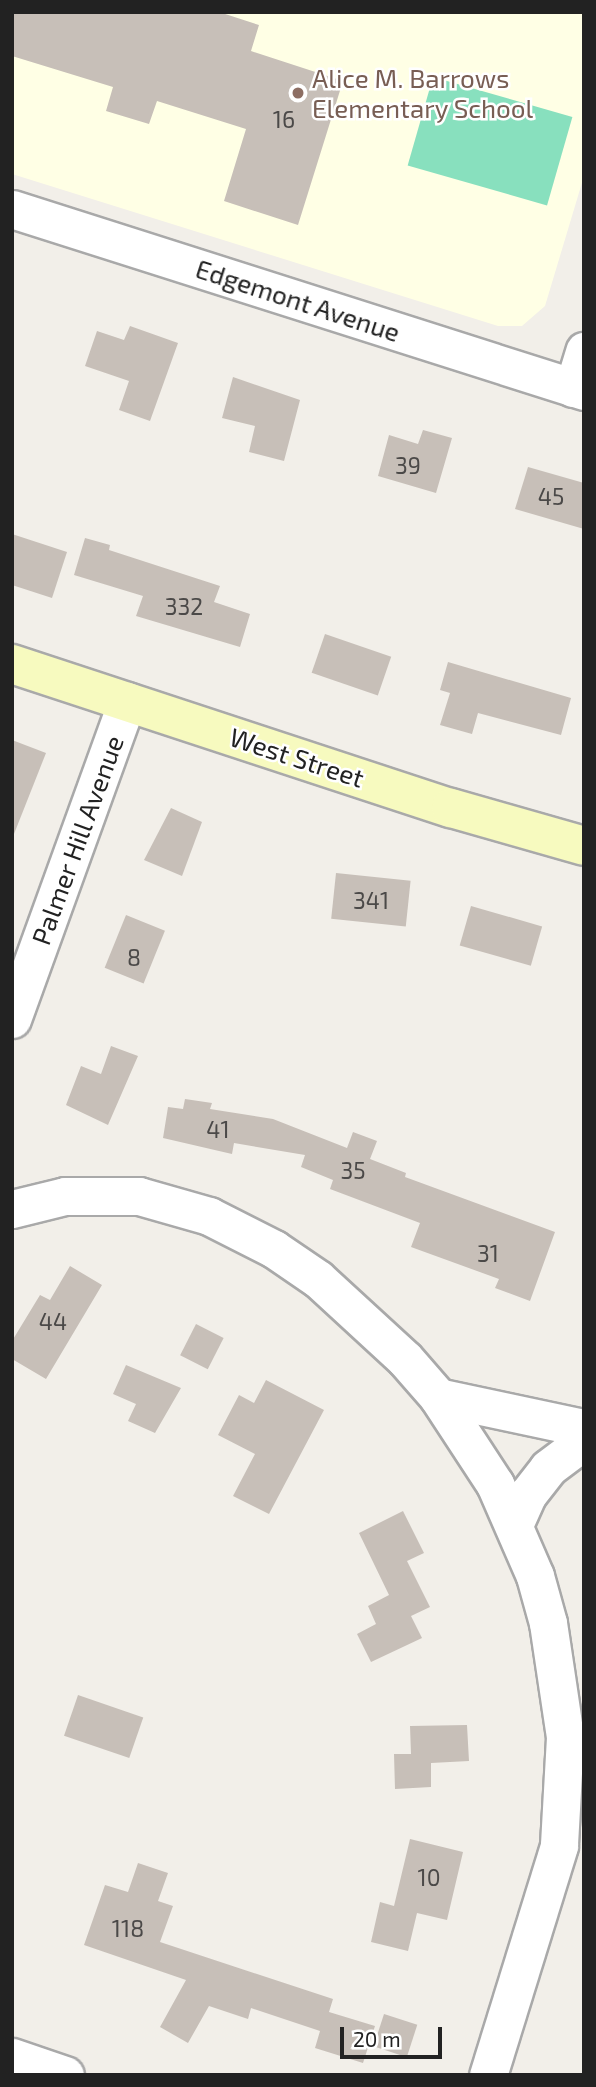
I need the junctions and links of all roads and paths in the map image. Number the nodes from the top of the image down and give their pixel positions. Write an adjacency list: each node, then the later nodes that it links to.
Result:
1 (12, 209): 3 (street, Edgemont Avenue)
2 (584, 351): 3 (street)
3 (579, 390)
4 (12, 664): 5 (main road, West Street)
5 (127, 701): 6 (main road, West Street); 7 (street, Palmer Hill Avenue)
6 (584, 846)
7 (12, 1019)
8 (12, 1209): 9 (street)
9 (438, 1397): 10 (street); 12 (street)
10 (584, 1428)
11 (584, 1441): 12 (street)
12 (514, 1525): 15 (street)
13 (12, 2057): 14 (street)
14 (65, 2075)
15 (488, 2075)

